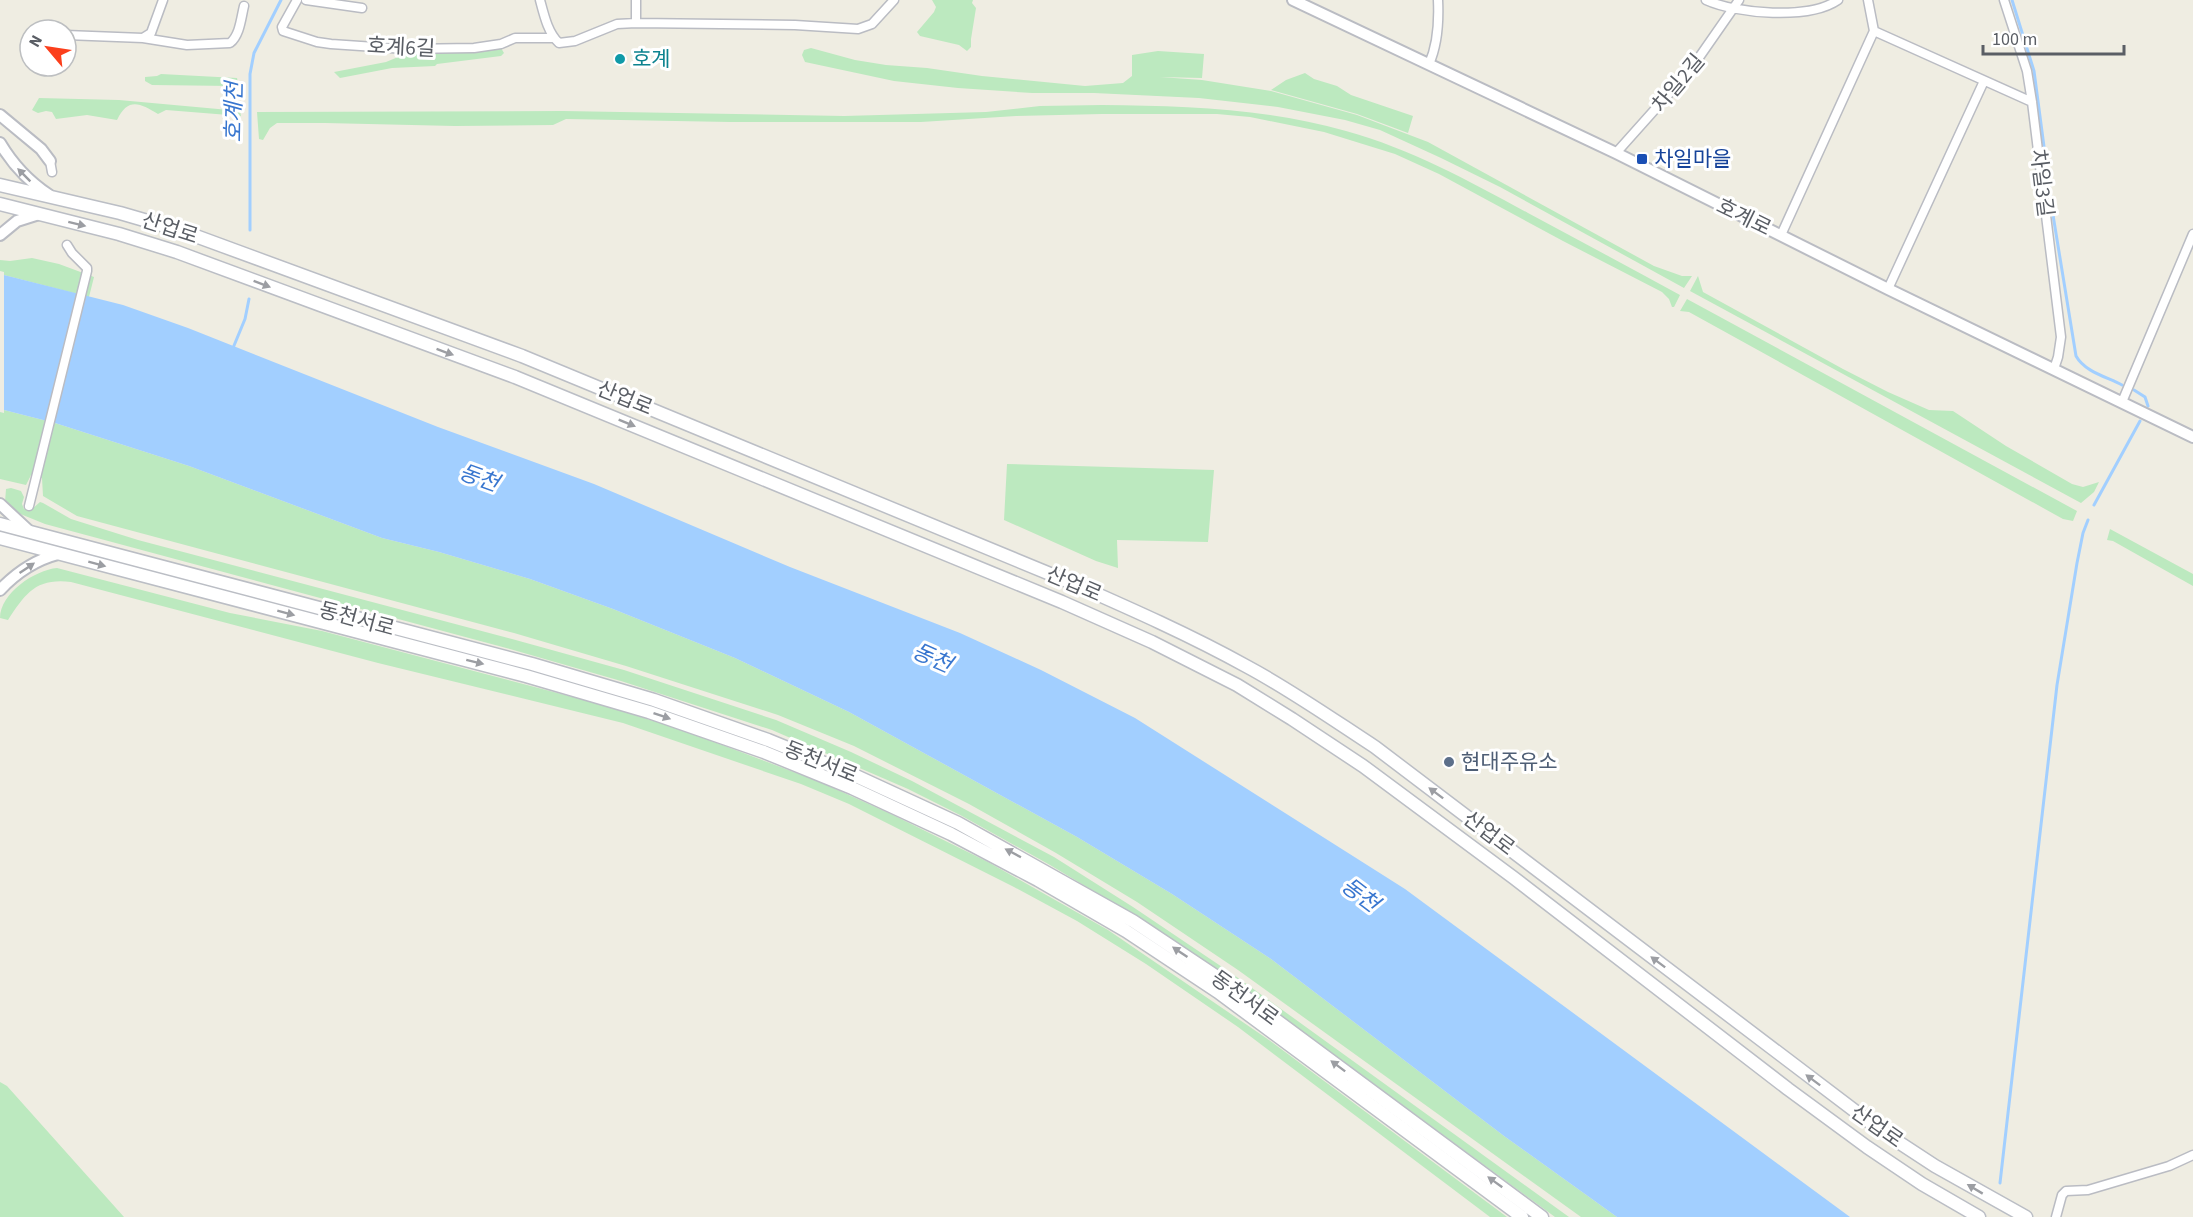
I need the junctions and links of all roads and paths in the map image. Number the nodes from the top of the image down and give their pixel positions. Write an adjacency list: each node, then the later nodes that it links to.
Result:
1 (163, 0): 20 (street)
2 (297, 0): 21 (street, 호계6길)
3 (306, 0): 15 (street, 호계6길)
4 (540, 0): 21 (street)
5 (636, 0): 17 (street)
6 (894, 0): 17 (street, 호계6길)
7 (1293, 0): 22 (street, 호계로)
8 (1438, 0): 22 (street)
9 (1706, 0): 16 (street)
10 (1739, 0): 16 (street, 차일2길)
11 (1838, 0): 16 (street)
12 (1868, 0): 18 (street)
13 (2004, 0): 24 (street, 차일3길)
14 (244, 6): 20 (street)
15 (362, 8)
16 (1733, 9): 27 (street, 차일2길)
17 (636, 23): 21 (street, 호계6길)
18 (1874, 31): 23 (street); 36 (street)
19 (78, 35): 20 (street)
20 (144, 38)
21 (554, 38)
22 (1429, 64): 27 (street, 호계로)
23 (1984, 81): 24 (street); 38 (street)
24 (2032, 102): 39 (street, 차일3길)
25 (0, 115): 28 (street)
26 (0, 143): 31 (street, one-way to 26)
27 (1616, 153): 36 (street, 호계로)
28 (50, 160): 29 (street)
29 (52, 172)
30 (0, 185): 31 (main road, 산업로)
31 (55, 198): 53 (main road, 산업로, one-way to 31)
32 (0, 204): 33 (main road, 산업로)
33 (39, 214): 35 (street); 52 (main road, 산업로, one-way to 52)
34 (2193, 234): 40 (street)
35 (0, 235)
36 (1781, 235): 38 (street, 호계로)
37 (68, 245): 43 (street)
38 (1888, 289): 39 (street, 호계로)
39 (2054, 369): 40 (street, 호계로)
40 (2122, 402): 41 (street, 호계로)
41 (2193, 437)
42 (0, 504): 45 (street)
43 (29, 506)
44 (0, 524): 45 (main road, 동천서로)
45 (32, 533): 51 (main road, 동천서로, one-way to 45)
46 (0, 538): 47 (main road, 동천서로)
47 (58, 554): 48 (street, one-way to 47); 50 (main road, 동천서로, one-way to 50)
48 (0, 590)
49 (2193, 1155): 54 (street)
50 (1522, 1217)
51 (1542, 1217)
52 (1979, 1217)
53 (2026, 1217)
54 (2056, 1217)

